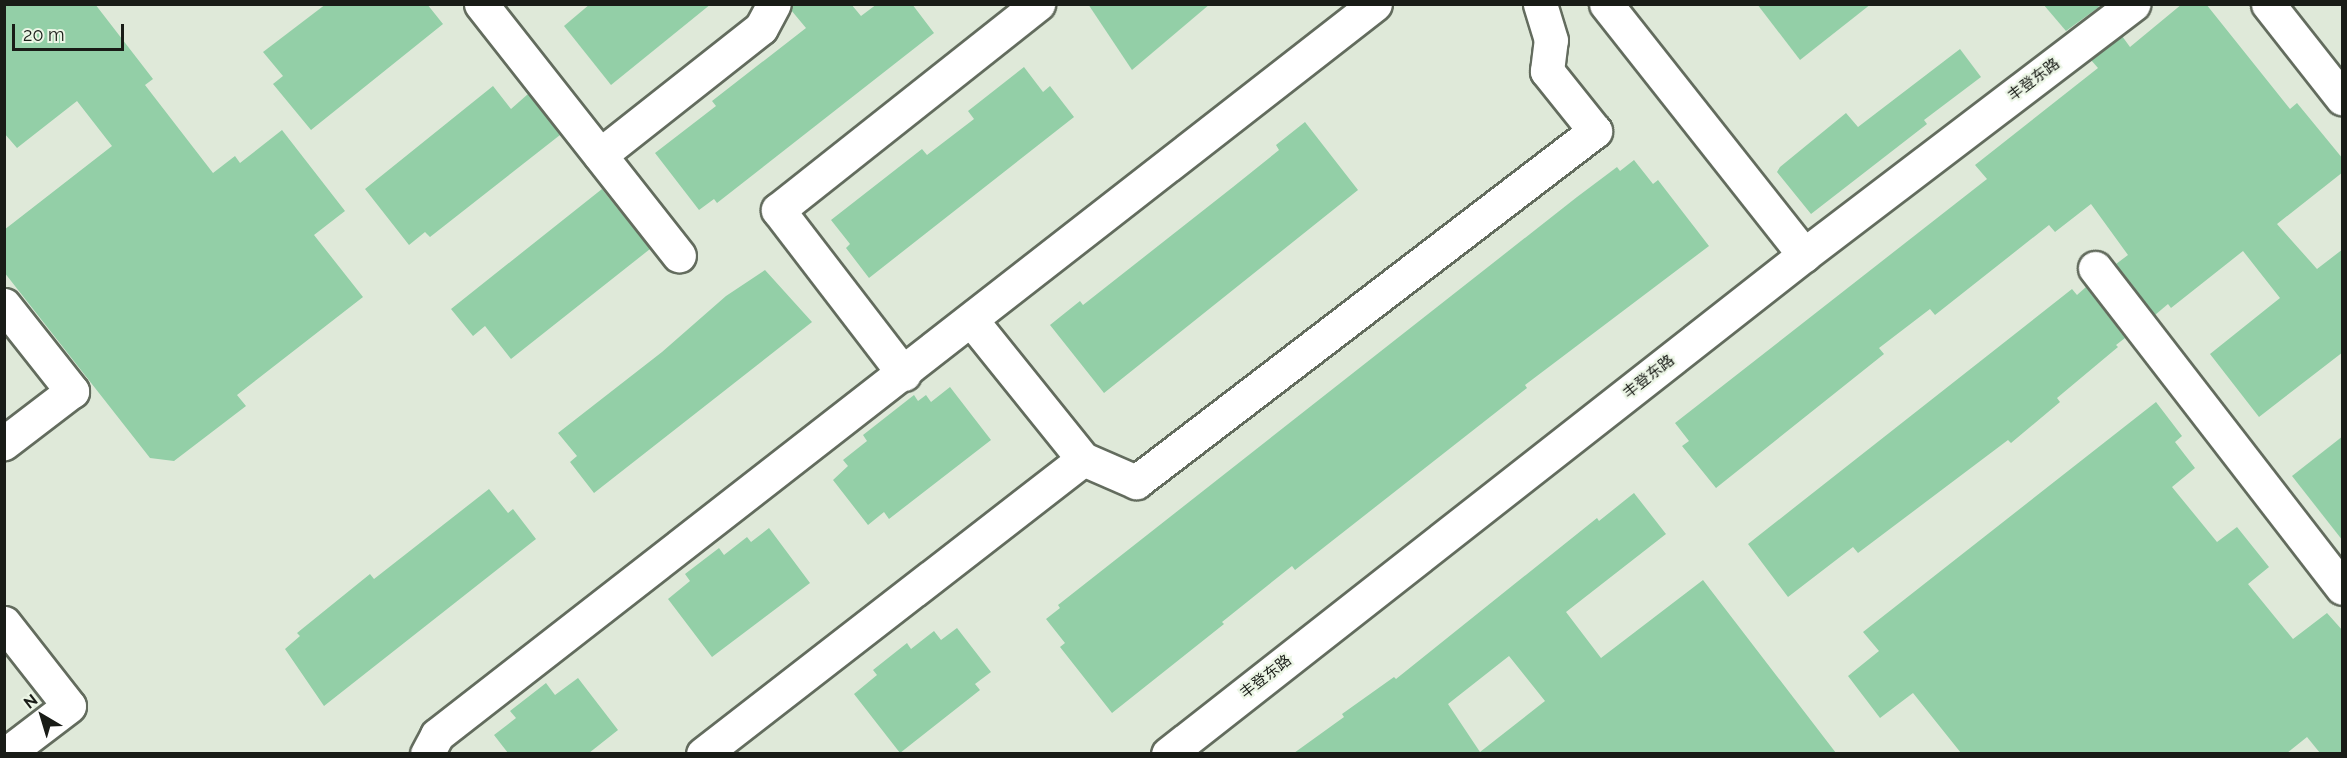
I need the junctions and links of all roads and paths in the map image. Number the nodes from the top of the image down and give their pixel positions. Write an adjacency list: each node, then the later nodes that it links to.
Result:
1 (482, 4): 10 (street)
2 (774, 4): 10 (street)
3 (1038, 4): 16 (street)
4 (1375, 4): 15 (street)
5 (1540, 4): 18 (street)
6 (1606, 4): 11 (street)
7 (2133, 4): 11 (street, 丰登东路)
8 (2268, 4): 9 (street)
9 (2343, 98)
10 (600, 155): 12 (street)
11 (1804, 255): 24 (street, 丰登东路)
12 (679, 256)
13 (2095, 268): 19 (street)
14 (4, 305): 17 (street)
15 (972, 321): 16 (street); 18 (street)
16 (904, 374): 22 (street)
17 (4, 443)
18 (1083, 459): 23 (street)
19 (2343, 588)
20 (4, 623): 21 (street)
21 (6, 753)
22 (427, 753)
23 (703, 753)
24 (1168, 753)

